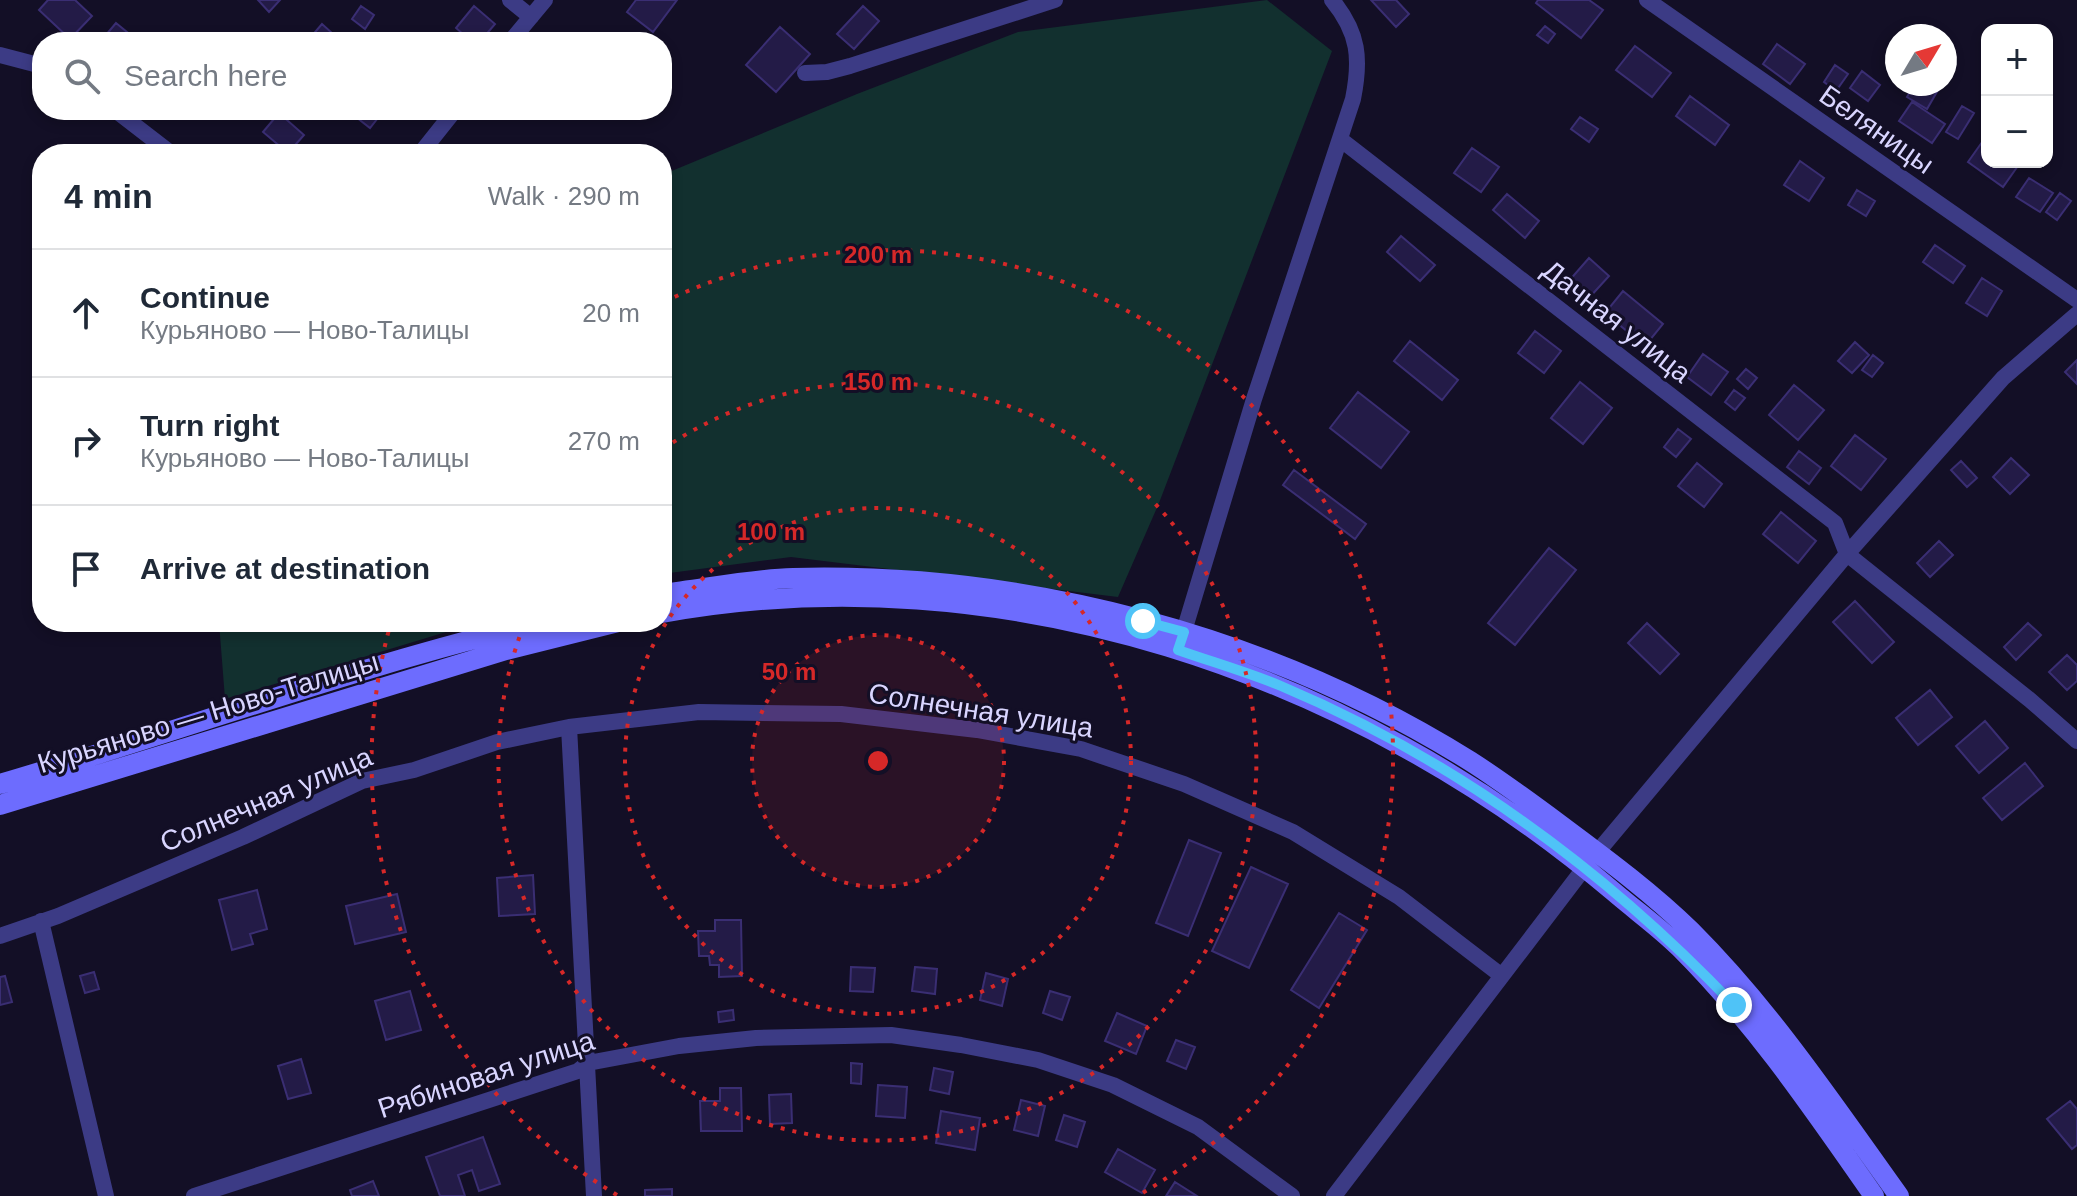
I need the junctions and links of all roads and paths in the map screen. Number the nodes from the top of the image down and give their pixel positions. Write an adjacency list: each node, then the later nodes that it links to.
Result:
1 (510, 0): 6 (street)
2 (545, 0): 6 (street)
3 (1055, 0): 10 (street)
4 (1332, 0): 13 (street)
5 (1647, 0): 16 (street, Беляницы)
6 (531, 17): 7 (street)
7 (518, 32)
8 (0, 55): 9 (street)
9 (32, 63)
10 (805, 73)
11 (128, 120): 14 (street)
12 (447, 120): 15 (street)
13 (1340, 139): 18 (street, Дачная улица); 23 (street)
14 (159, 144)
15 (428, 144)
16 (2077, 300)
17 (2077, 314): 18 (street)
18 (1847, 554): 25 (street); 28 (street)
19 (672, 593): 23 (main road)
20 (672, 612): 23 (main road)
21 (501, 632): 26 (main road, Курьяново — Ново-Талицы)
22 (580, 632): 27 (main road, Курьяново — Ново-Талицы)
23 (1181, 641): 28 (main road)
24 (569, 727): 29 (street, Солнечная улица); 31 (street, Солнечная улица); 32 (street)
25 (2077, 741)
26 (0, 784)
27 (0, 805)
28 (1591, 860): 31 (street); 38 (main road); 39 (main road)
29 (41, 921): 30 (street, Солнечная улица); 33 (street)
30 (0, 936)
31 (1502, 976): 37 (street)
32 (588, 1063): 34 (street, Рябиновая улица); 35 (street); 36 (street, Рябиновая улица)
33 (106, 1196)
34 (194, 1196)
35 (594, 1196)
36 (1292, 1196)
37 (1334, 1196)
38 (1874, 1196)
39 (1899, 1196)

